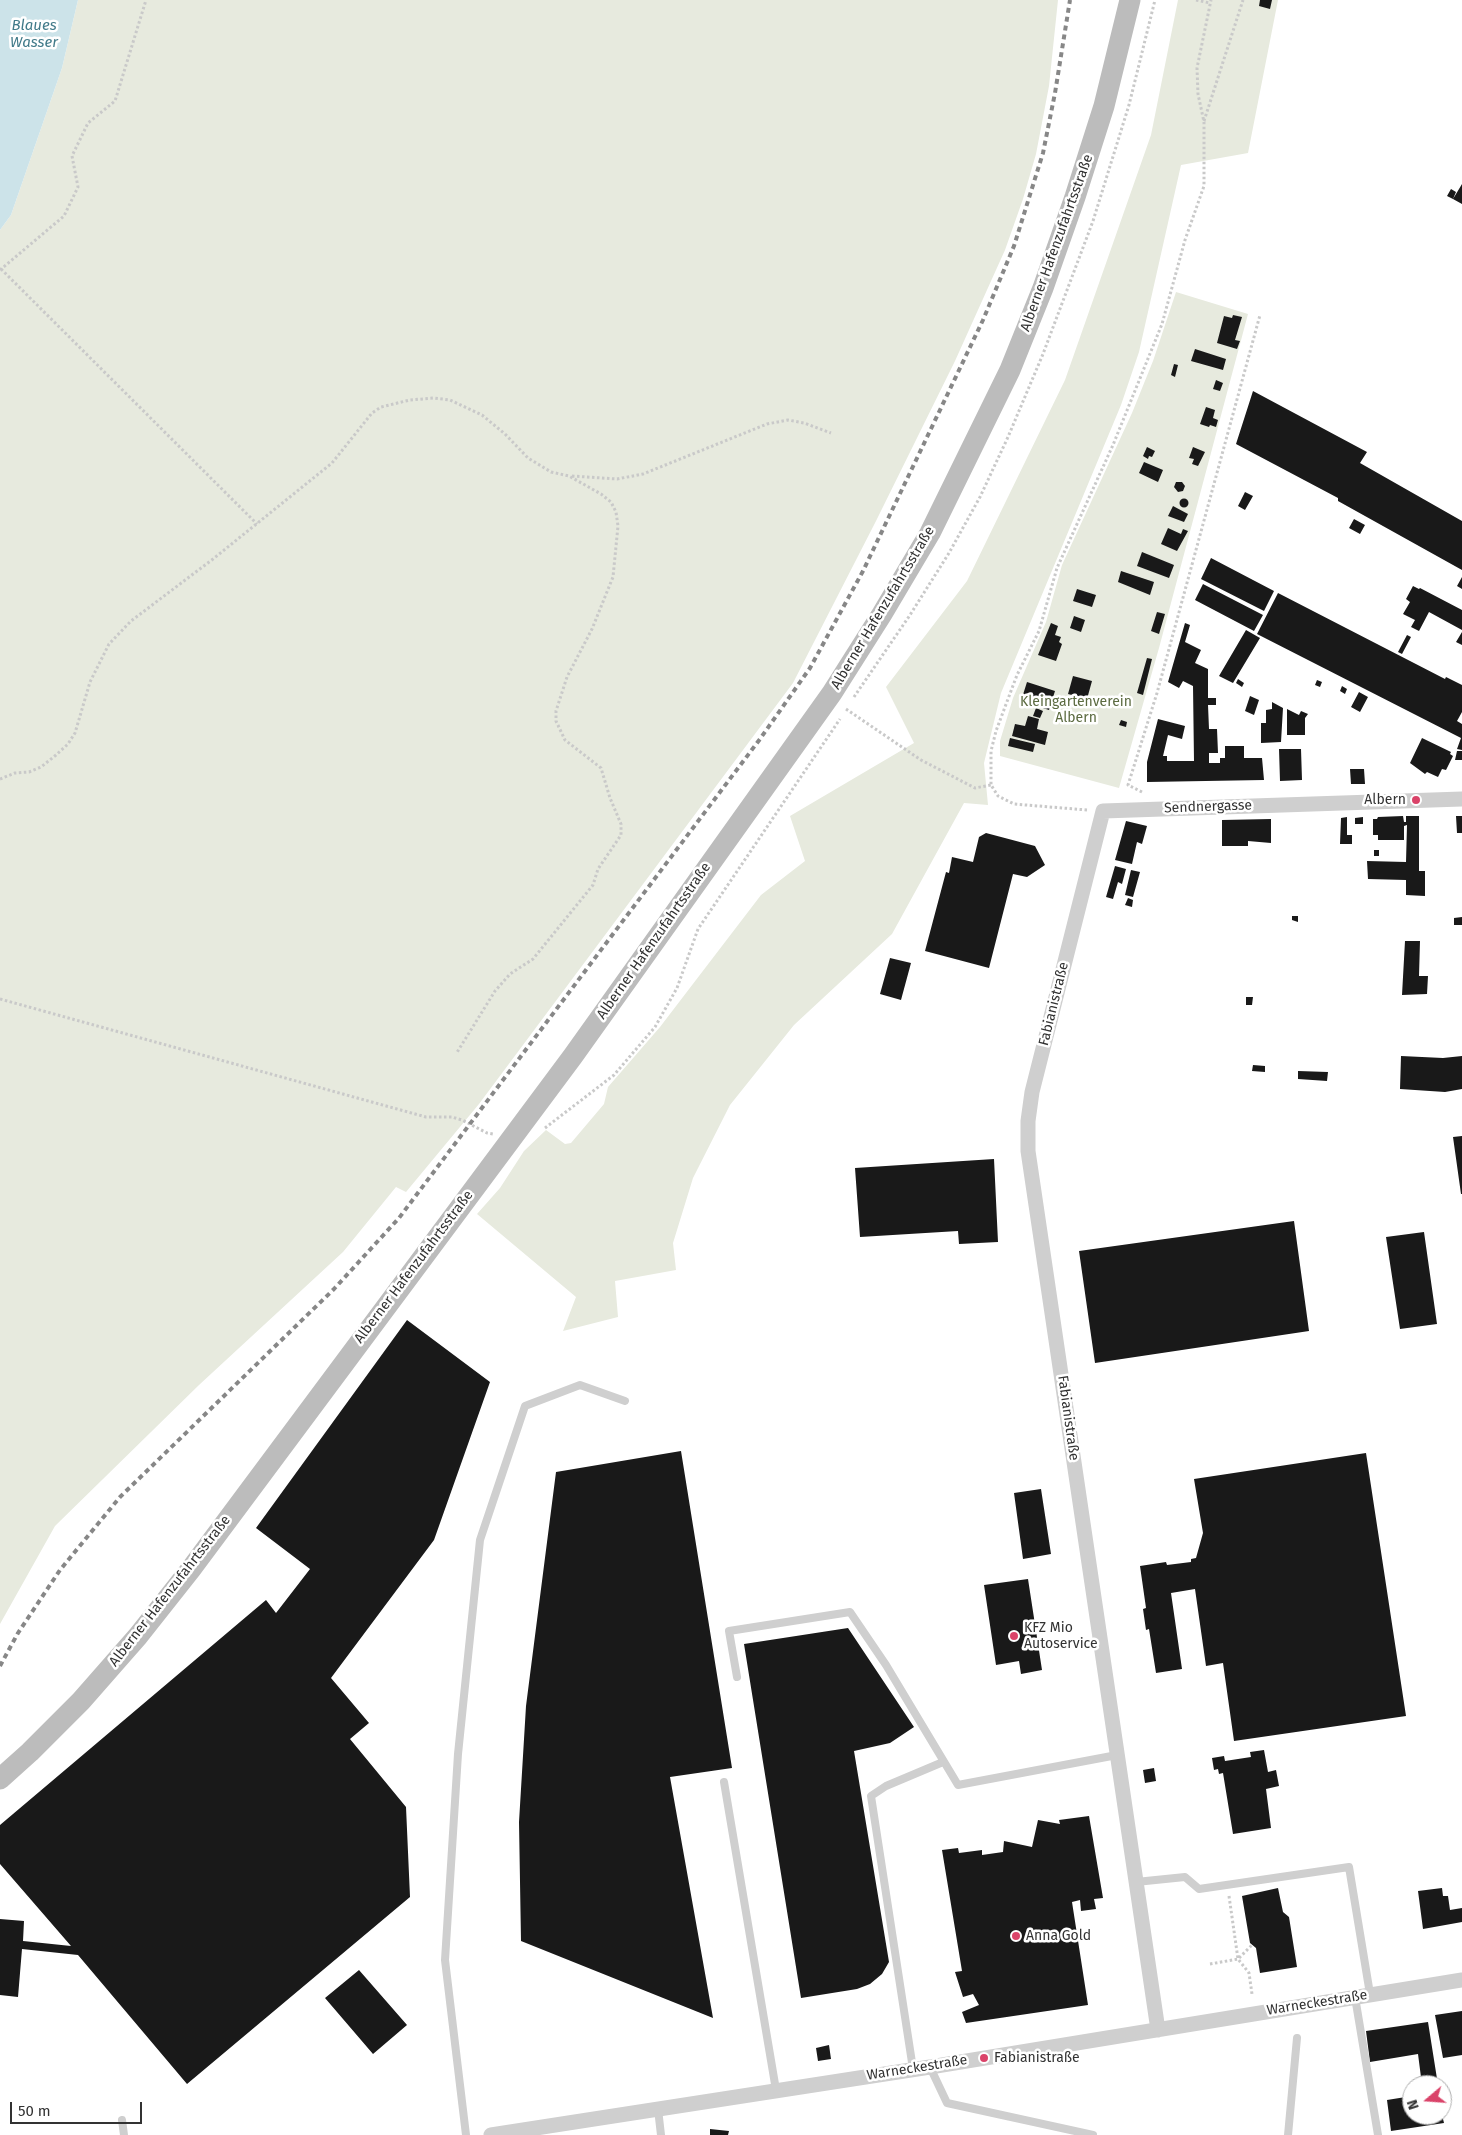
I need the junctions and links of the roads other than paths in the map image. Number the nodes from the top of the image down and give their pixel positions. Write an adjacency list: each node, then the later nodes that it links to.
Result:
1 (1130, 0): 8 (main road, Alberner Hafenzufahrtsstraße)
2 (1462, 798): 3 (street, Sendnergasse)
3 (1103, 811): 6 (street, Fabianistraße)
4 (625, 1401): 21 (lane)
5 (737, 1677): 7 (lane)
6 (1117, 1755): 7 (lane); 10 (street, Fabianistraße)
7 (943, 1762): 16 (lane)
8 (0, 1779)
9 (724, 1782): 17 (lane)
10 (1136, 1882): 12 (lane); 13 (street, Fabianistraße)
11 (1462, 1980): 12 (street, Warneckestraße)
12 (1362, 1995): 13 (street, Warneckestraße); 26 (lane)
13 (1158, 2030): 15 (street, Warneckestraße)
14 (1297, 2038): 25 (lane)
15 (930, 2067): 16 (street, Warneckestraße); 24 (lane)
16 (913, 2069): 17 (street, Warneckestraße)
17 (776, 2090): 18 (street, Warneckestraße)
18 (658, 2108): 22 (street, Warneckestraße); 23 (lane)
19 (122, 2120): 20 (lane)
20 (124, 2135)
21 (466, 2135)
22 (491, 2135)
23 (661, 2135)
24 (1093, 2135)
25 (1288, 2135)
26 (1378, 2135)

